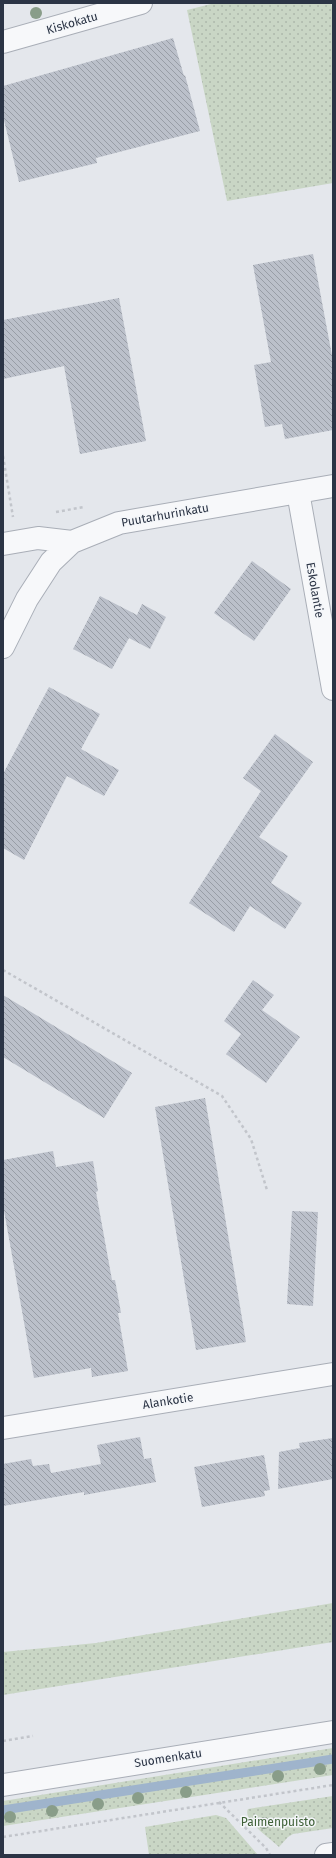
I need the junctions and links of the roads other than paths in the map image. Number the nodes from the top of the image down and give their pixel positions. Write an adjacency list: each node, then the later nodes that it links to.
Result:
1 (141, 3): 2 (street, Kiskokatu)
2 (3, 42)
3 (333, 486): 4 (street, Puutarhurinkatu)
4 (298, 492): 5 (street, Puutarhurinkatu); 8 (street, Eskolantie)
5 (72, 542): 6 (street); 7 (street, Puutarhurinkatu)
6 (3, 544)
7 (3, 647)
8 (333, 689)
9 (333, 1374): 10 (street, Alankotie)
10 (3, 1428)
11 (333, 1732): 12 (street, Suomenkatu)
12 (3, 1785)
13 (333, 1854): 14 (street)
14 (326, 1855)

